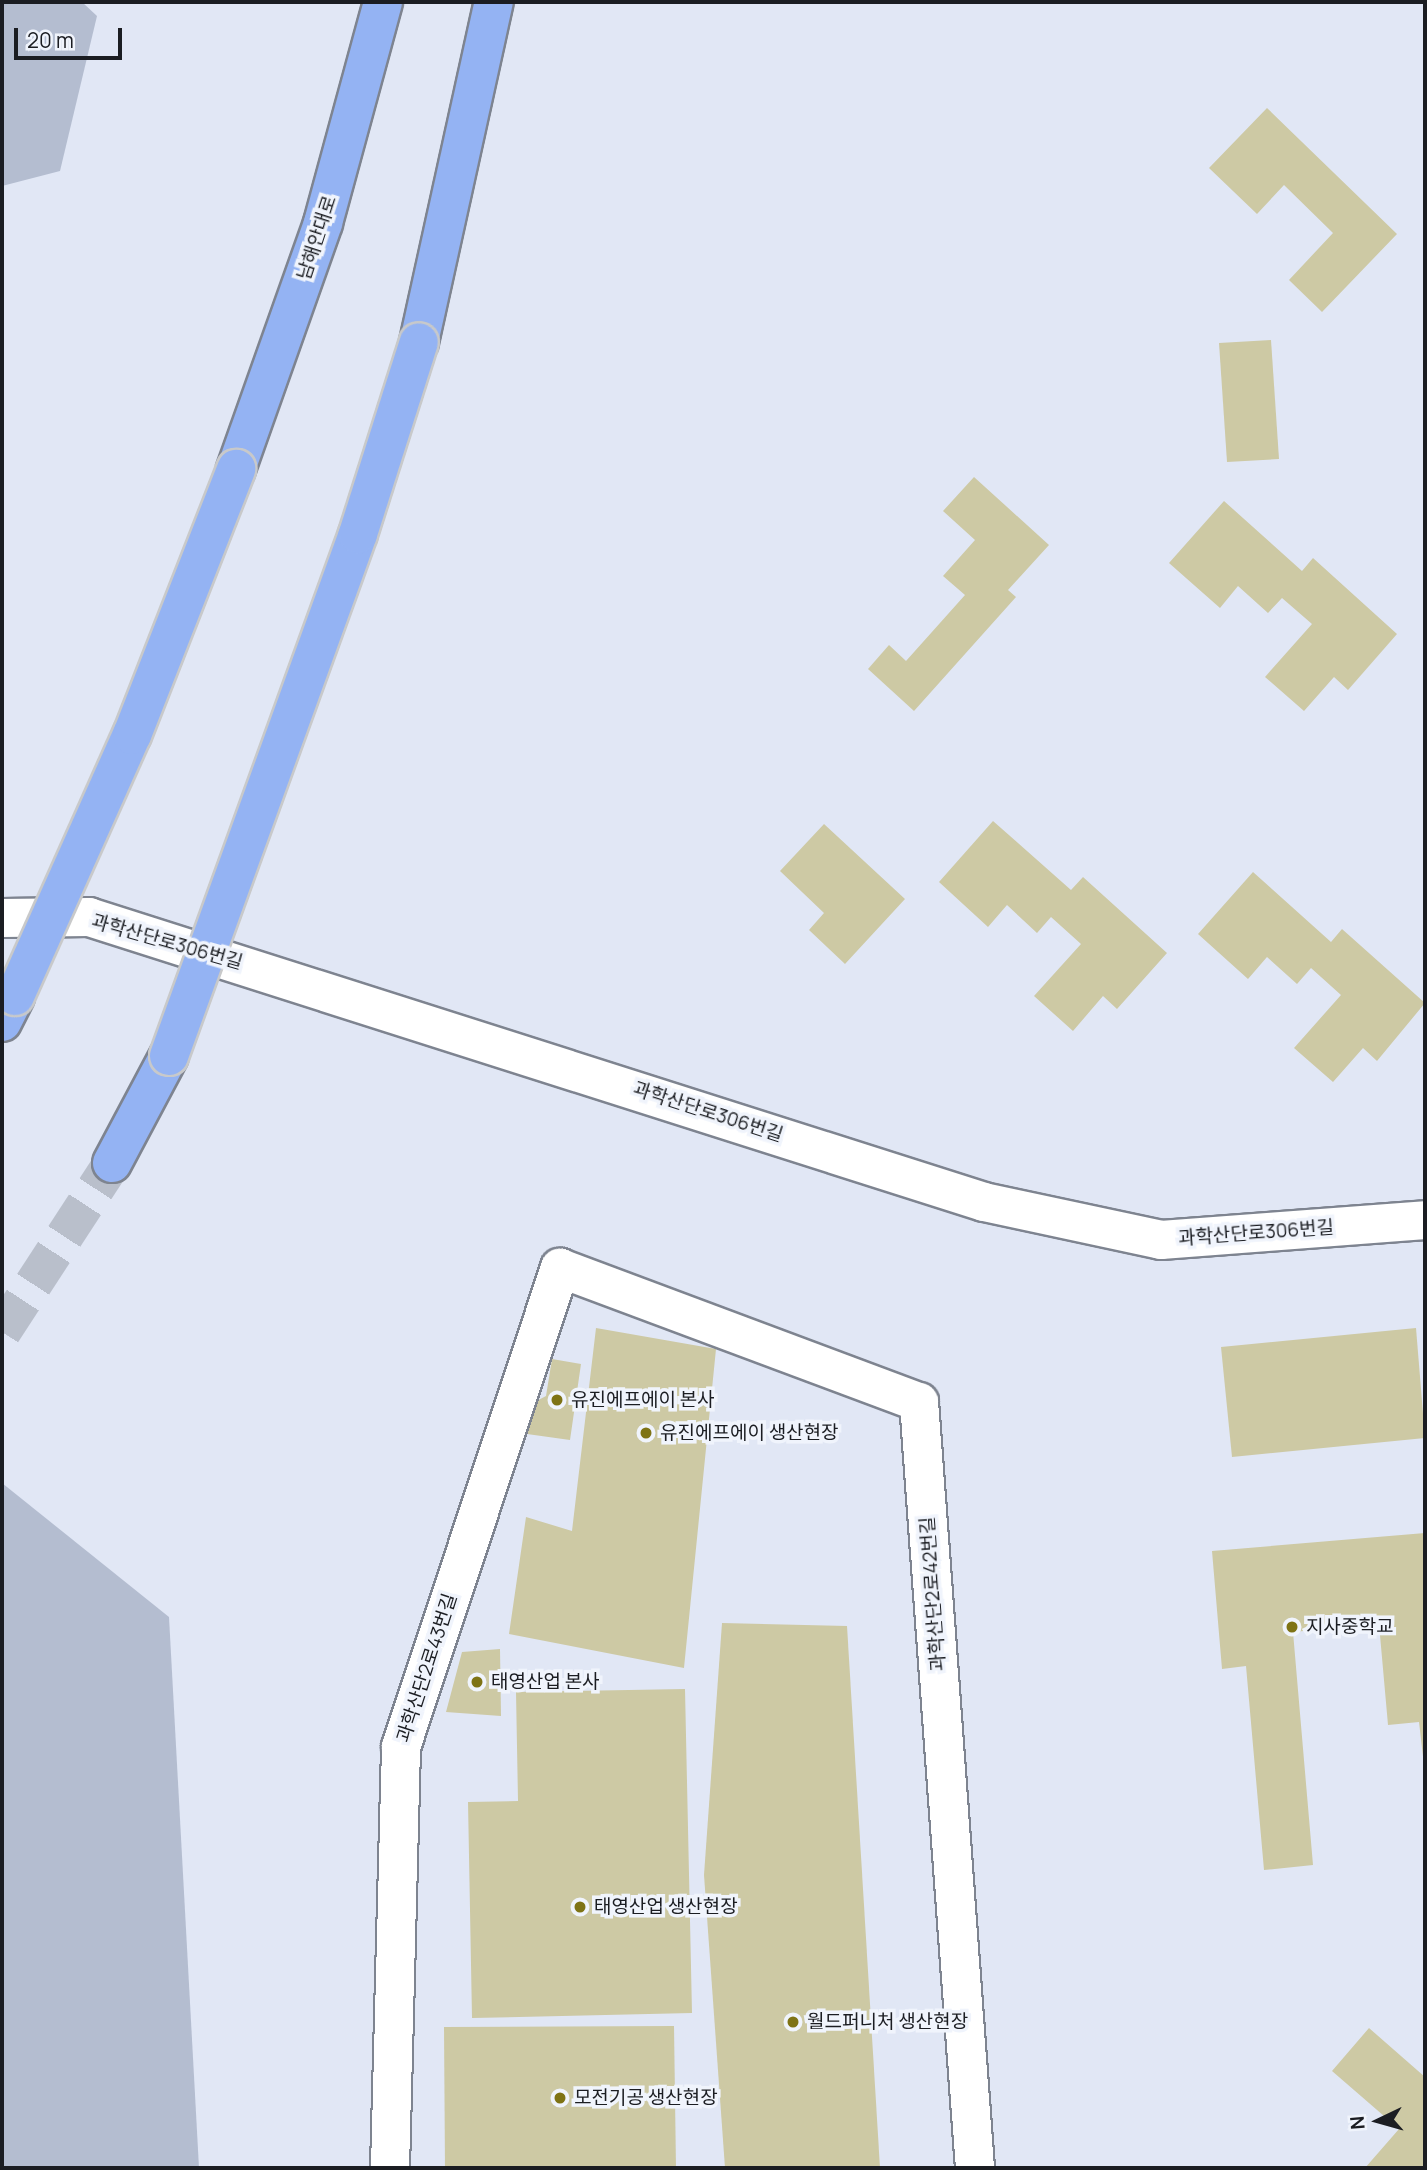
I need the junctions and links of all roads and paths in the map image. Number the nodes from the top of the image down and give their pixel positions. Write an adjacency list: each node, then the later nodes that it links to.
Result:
1 (383, 2): 4 (highway, 남해안대로, bridge)
2 (494, 2): 5 (highway, bridge)
3 (2, 918): 6 (street, 과학산단로306번길)
4 (8, 1009)
5 (112, 1163)
6 (1425, 1220)
7 (559, 1268): 8 (street, 과학산단2로43번길); 9 (street, 과학산단2로42번길)
8 (390, 2168)
9 (975, 2168)

